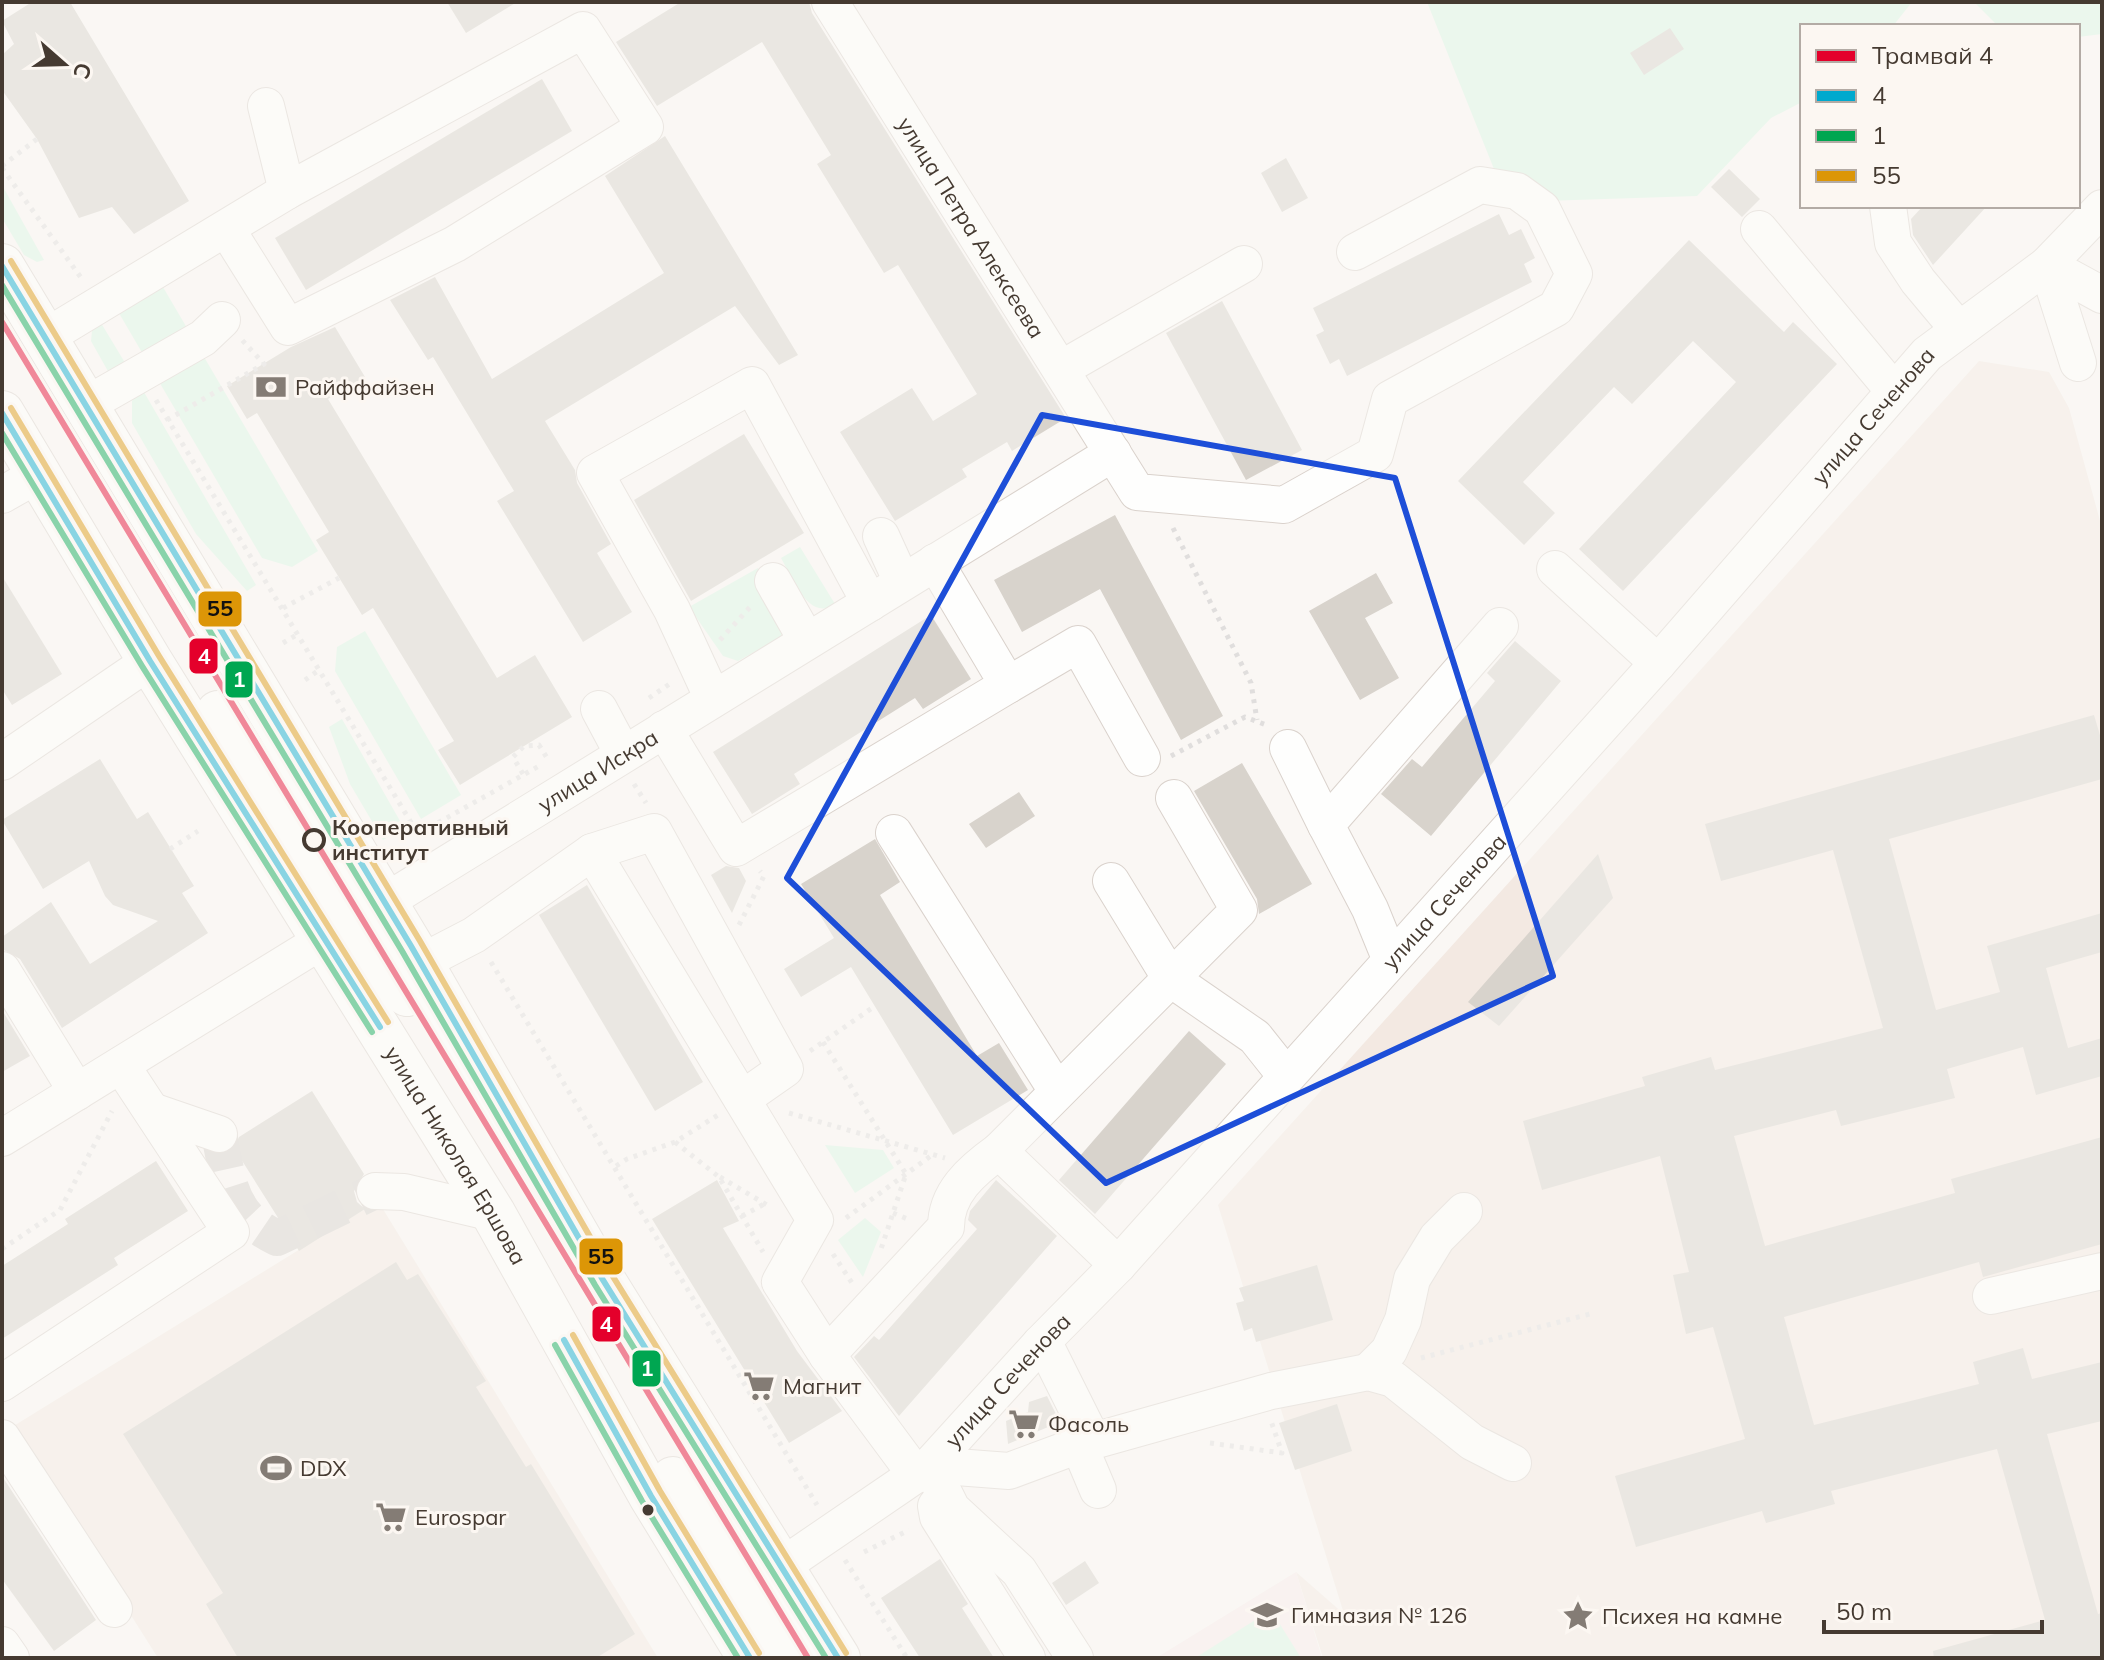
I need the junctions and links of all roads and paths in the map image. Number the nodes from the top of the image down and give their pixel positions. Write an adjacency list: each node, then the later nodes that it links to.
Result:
1 (830, 2): 20 (street, улица Петра Алексеева)
2 (266, 106): 5 (street)
3 (37, 139): 4 (path)
4 (2, 167): 15 (path)
5 (287, 191): 8 (street); 8 (street)
6 (1888, 208): 17 (street)
7 (2102, 208): 12 (street, улица Сеченова)
8 (226, 228): 15 (street)
9 (1759, 229): 22 (street)
10 (1355, 252): 28 (street)
11 (1244, 264): 20 (street)
12 (2047, 265): 14 (street); 17 (street, улица Сеченова); 19 (street)
13 (2, 266): 18 (main road, улица Николая Ершова)
14 (2101, 293)
15 (99, 304): 18 (street)
16 (222, 320): 21 (street); 25 (path)
17 (1959, 330): 22 (street, улица Сеченова)
18 (44, 338): 23 (main road, улица Николая Ершова)
19 (2078, 363)
20 (1061, 369): 26 (street, улица Петра Алексеева)
21 (141, 374): 23 (street); 25 (path)
22 (1894, 391): 43 (street, улица Сеченова)
23 (84, 406): 66 (main road, улица Николая Ершова)
24 (2, 413): 27 (main road, улица Николая Ершова)
25 (167, 420): 37 (path)
26 (1113, 453): 28 (street, улица Петра Алексеева); 31 (street, улица Искра)
27 (39, 474): 29 (street); 42 (main road, улица Николая Ершова); 66 (main road)
28 (1157, 494): 49 (path)
29 (2, 495)
30 (881, 536): 35 (street)
31 (935, 562): 35 (street, улица Искра); 46 (street)
32 (1555, 569): 43 (street)
33 (339, 578): 37 (path)
34 (773, 581): 40 (street)
35 (902, 582): 36 (street, улица Искра)
36 (870, 603): 40 (street, улица Искра); 47 (street)
37 (283, 608): 39 (path)
38 (1500, 626): 58 (street)
39 (298, 634): 41 (path); 44 (path)
40 (807, 641): 47 (street, улица Искра)
41 (283, 643)
42 (150, 661): 55 (street); 66 (main road, улица Николая Ершова)
43 (1658, 663): 69 (street, улица Сеченова)
44 (319, 670): 45 (path); 61 (path)
45 (305, 680)
46 (1008, 685): 53 (street); 62 (street)
47 (713, 699): 50 (street, улица Искра)
48 (599, 709): 52 (street)
49 (1257, 720): 51 (path); 53 (path)
50 (664, 729): 52 (street, улица Искра); 62 (street)
51 (1288, 748): 58 (street)
52 (623, 754): 66 (street, улица Искра)
53 (1153, 759)
54 (549, 761): 56 (path)
55 (2, 762)
56 (523, 774)
57 (1174, 798): 71 (street)
58 (1326, 825): 69 (street)
59 (198, 831): 63 (path)
60 (894, 833): 78 (street)
61 (418, 834)
62 (736, 848): 68 (path)
63 (170, 849)
64 (592, 852): 67 (street); 68 (street); 80 (street)
65 (1111, 881): 71 (street)
66 (355, 920): 70 (main road, улица Николая Ершова); 75 (street, улица Искра); 94 (main road, улица Николая Ершова); 101 (main road)
67 (474, 935): 70 (street); 90 (path)
68 (719, 949): 76 (street)
69 (1390, 958): 77 (street, улица Сеченова)
70 (420, 963): 101 (main road, улица Николая Ершова)
71 (1171, 979): 77 (street); 78 (street)
72 (5, 983): 79 (street)
73 (875, 1006): 74 (path)
74 (823, 1042): 76 (path); 87 (path)
75 (121, 1065): 79 (street, улица Искра); 82 (street)
76 (785, 1069): 80 (street)
77 (1286, 1076): 98 (street, улица Сеченова)
78 (1057, 1091): 89 (street)
79 (77, 1092): 85 (street, улица Искра)
80 (742, 1099): 86 (path); 99 (street)
81 (114, 1107): 96 (path)
82 (152, 1111): 84 (street); 108 (street)
83 (787, 1113): 87 (path)
84 (219, 1134)
85 (2, 1138)
86 (675, 1142): 90 (path); 99 (path)
87 (886, 1143): 88 (path); 91 (path)
88 (932, 1155): 89 (path); 91 (path)
89 (988, 1159): 98 (street); 103 (street)
90 (616, 1166): 114 (path)
91 (906, 1174): 95 (path); 97 (path)
92 (375, 1191): 94 (street)
93 (1464, 1211): 107 (street)
94 (493, 1213): 119 (main road, улица Николая Ершова); 120 (main road)
95 (841, 1222)
96 (2, 1249)
97 (878, 1257)
98 (1118, 1265): 105 (street, улица Сеченова)
99 (787, 1269): 103 (path); 106 (street)
100 (2102, 1271): 102 (street)
101 (603, 1280): 115 (main road, улица Николая Ершова); 121 (main road)
102 (1991, 1296)
103 (869, 1309): 106 (street)
104 (1590, 1314): 107 (path)
105 (1040, 1344): 110 (street); 112 (street, улица Сеченова)
106 (827, 1355): 112 (street)
107 (1368, 1372): 110 (street); 111 (street)
108 (2, 1383)
109 (2, 1438): 116 (street)
110 (1086, 1443): 112 (street); 113 (street)
111 (1513, 1463)
112 (923, 1470): 114 (street, улица Сеченова); 124 (street); 125 (street)
113 (1098, 1490)
114 (830, 1531): 115 (street, улица Сеченова); 123 (path)
115 (782, 1566): 122 (main road, улица Николая Ершова)
116 (114, 1609)
117 (2, 1645): 118 (street)
118 (11, 1658)
119 (750, 1658)
120 (785, 1658)
121 (813, 1658)
122 (838, 1658)
123 (907, 1658)
124 (1027, 1658)
125 (1075, 1658)

